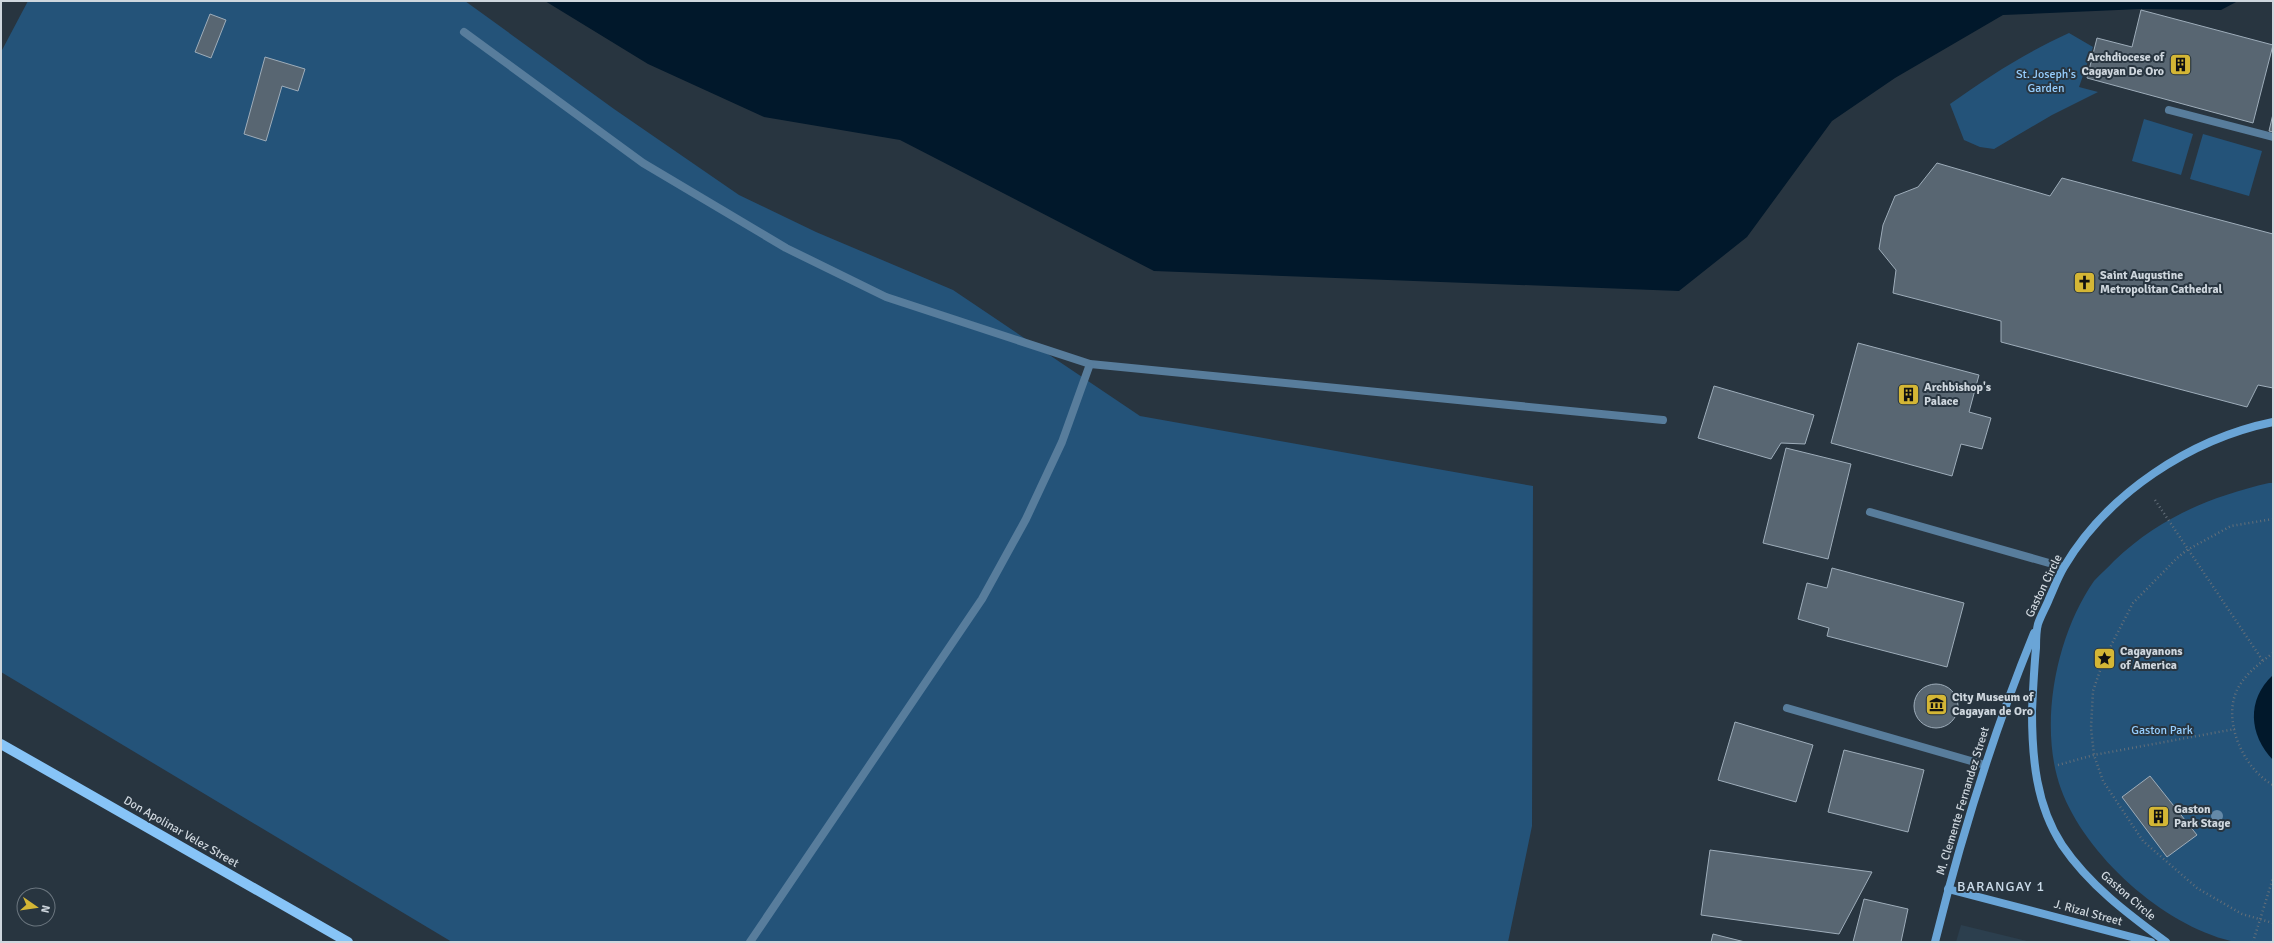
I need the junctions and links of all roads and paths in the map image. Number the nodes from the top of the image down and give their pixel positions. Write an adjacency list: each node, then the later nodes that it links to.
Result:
1 (464, 32): 4 (lane)
2 (2169, 110): 3 (lane)
3 (2273, 137)
4 (1090, 364): 5 (lane); 27 (lane)
5 (1663, 420)
6 (2273, 422): 7 (street, Gaston Circle)
7 (2142, 480): 10 (path); 11 (street, Gaston Circle)
8 (1870, 512): 11 (lane)
9 (2273, 519): 10 (path)
10 (2187, 550): 14 (path); 18 (path)
11 (2063, 567): 12 (street, Gaston Circle)
12 (2038, 625): 19 (street, M. Clemente Fernandez Street); 20 (street, Gaston Circle)
13 (2273, 653): 14 (path)
14 (2262, 661): 16 (path)
15 (1787, 708): 19 (lane)
16 (2235, 728): 18 (path); 21 (path)
17 (1, 744): 26 (main road, Don Apolinar Velez Street)
18 (2094, 755): 20 (path); 24 (path)
19 (1985, 765): 23 (street, M. Clemente Fernandez Street)
20 (2035, 772): 30 (street, Gaston Circle)
21 (2273, 785)
22 (2273, 878): 24 (path)
23 (1948, 889): 28 (street, M. Clemente Fernandez Street); 29 (street, J. Rizal Street)
24 (2261, 919): 25 (path); 31 (path)
25 (2273, 923)
26 (348, 942)
27 (750, 942)
28 (1935, 942)
29 (2151, 942)
30 (2166, 942)
31 (2253, 942)

